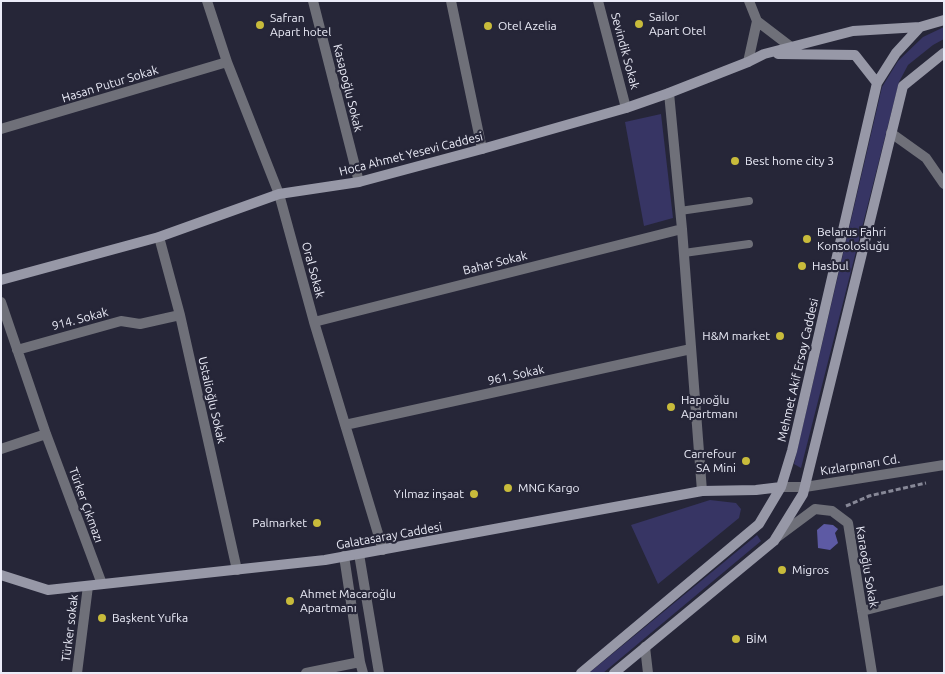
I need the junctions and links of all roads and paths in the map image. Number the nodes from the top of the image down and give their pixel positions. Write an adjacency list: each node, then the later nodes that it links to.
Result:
1 (207, 1): 12 (street, Oral Sokak)
2 (313, 1): 20 (street, Kasapoğlu Sokak)
3 (451, 1): 19 (street)
4 (598, 1): 16 (street, Sevindik Sokak)
5 (749, 1): 7 (street)
6 (944, 20): 8 (street)
7 (757, 21): 9 (street); 13 (street)
8 (920, 27): 9 (street, Hoca Ahmet Yesevi Caddesi); 14 (street, Mehmet Akif Ersoy Caddesi)
9 (791, 47): 11 (street, Hoca Ahmet Yesevi Caddesi)
10 (944, 53): 18 (street)
11 (764, 54): 13 (street, Hoca Ahmet Yesevi Caddesi); 14 (street, Hoca Ahmet Yesevi Caddesi)
12 (227, 62): 17 (street, Hasan Putur Sokak); 22 (street, Oral Sokak)
13 (748, 62): 15 (street, Hoca Ahmet Yesevi Caddesi)
14 (877, 83): 40 (street, Mehmet Akif Ersoy Caddesi)
15 (669, 92): 16 (street, Hoca Ahmet Yesevi Caddesi); 24 (street)
16 (626, 108): 19 (street, Hoca Ahmet Yesevi Caddesi)
17 (1, 129)
18 (891, 133): 21 (street); 41 (street)
19 (482, 149): 20 (street, Hoca Ahmet Yesevi Caddesi)
20 (359, 182): 22 (street, Hoca Ahmet Yesevi Caddesi)
21 (944, 184)
22 (279, 194): 26 (street, Hoca Ahmet Yesevi Caddesi); 32 (street, Oral Sokak)
23 (749, 201): 24 (lane)
24 (680, 211): 25 (street)
25 (682, 229): 28 (street); 32 (street, Bahar Sokak)
26 (159, 237): 29 (street, Hoca Ahmet Yesevi Caddesi); 31 (street, Ustalioğlu Sokak)
27 (748, 244): 28 (lane)
28 (684, 253): 33 (street)
29 (1, 280)
30 (1, 302): 34 (street, Türker Çıkmazı)
31 (180, 315): 34 (street, 914. Sokak); 48 (street, Ustalioğlu Sokak)
32 (314, 322): 35 (street, Oral Sokak)
33 (691, 349): 35 (street, 961. Sokak); 42 (street)
34 (17, 350): 36 (street, Türker Çıkmazı)
35 (345, 425): 45 (street, Oral Sokak)
36 (46, 434): 37 (street); 50 (street, Türker Çıkmazı)
37 (1, 449)
38 (944, 465): 41 (street, Kızlarpınarı Cd.)
39 (934, 481): 43 (path)
40 (781, 487): 41 (street, Kızlarpınarı Cd.); 42 (street, Galatasaray Caddesi); 59 (street, Mehmet Akif Ersoy Caddesi)
41 (805, 487): 44 (street)
42 (702, 491): 45 (street, Galatasaray Caddesi)
43 (832, 511): 44 (street); 53 (street, Karaoğlu Sokak)
44 (774, 541): 54 (street)
45 (383, 550): 46 (street, Galatasaray Caddesi)
46 (359, 554): 47 (street, Galatasaray Caddesi); 58 (street)
47 (344, 556): 48 (street, Galatasaray Caddesi); 55 (street)
48 (237, 570): 50 (street, Galatasaray Caddesi)
49 (1, 575): 51 (street, Galatasaray Caddesi)
50 (102, 584): 51 (street, Galatasaray Caddesi)
51 (88, 586): 56 (street, Türker sokak)
52 (944, 590): 53 (street)
53 (862, 612): 62 (street, Karaoğlu Sokak)
54 (645, 648): 60 (street); 61 (street)
55 (362, 668): 57 (street)
56 (77, 673)
57 (306, 673)
58 (379, 673)
59 (582, 673)
60 (614, 673)
61 (648, 673)
62 (872, 673)

